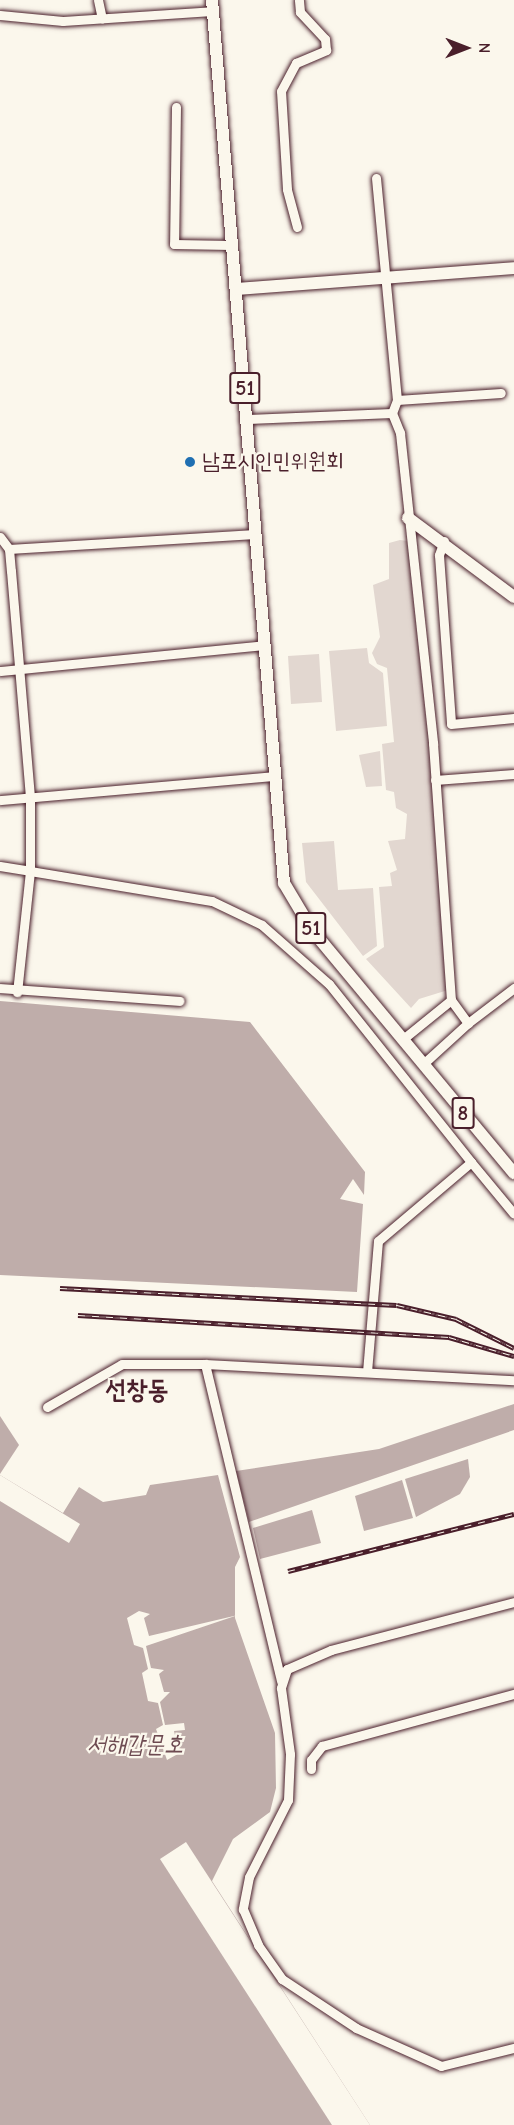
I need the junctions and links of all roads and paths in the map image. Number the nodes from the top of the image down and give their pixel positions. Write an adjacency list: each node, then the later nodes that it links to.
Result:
1 (98, 0): 5 (street)
2 (299, 0): 8 (street)
3 (212, 5): 5 (street); 9 (main road, 51)
4 (0, 15): 5 (street)
5 (102, 20)
6 (176, 107): 9 (street)
7 (376, 178): 11 (street)
8 (297, 227)
9 (231, 245): 12 (main road, 51)
10 (514, 268): 11 (main road)
11 (387, 278): 12 (main road); 14 (street)
12 (236, 289): 16 (main road, 51)
13 (501, 393): 14 (street)
14 (397, 400): 15 (street)
15 (392, 413): 16 (street); 17 (street)
16 (248, 419): 18 (main road, 51)
17 (408, 518): 20 (main road); 29 (street)
18 (255, 534): 21 (street); 23 (main road, 51)
19 (0, 537): 21 (street)
20 (444, 541): 22 (main road); 26 (street)
21 (9, 549): 24 (street)
22 (514, 597)
23 (265, 645): 24 (street); 28 (main road, 51)
24 (19, 669): 25 (street); 30 (street)
25 (0, 671)
26 (514, 718)
27 (514, 774): 29 (street)
28 (274, 776): 30 (street); 40 (main road, 51)
29 (435, 780): 37 (street)
30 (30, 798): 31 (street); 33 (street)
31 (0, 800)
32 (0, 866): 33 (street)
33 (30, 871): 36 (street); 43 (street)
34 (0, 988): 36 (street)
35 (514, 988): 39 (street)
36 (17, 992): 38 (street)
37 (451, 1000): 39 (street); 40 (street)
38 (180, 1001)
39 (468, 1023): 42 (street)
40 (403, 1039): 41 (main road, 51)
41 (413, 1052): 42 (main road, 8)
42 (423, 1064): 44 (main road, 8)
43 (471, 1162): 45 (street); 47 (street)
44 (514, 1173)
45 (514, 1214)
46 (205, 1364): 47 (street); 49 (street); 51 (street)
47 (367, 1372): 48 (street)
48 (514, 1380)
49 (47, 1407)
50 (514, 1602): 51 (street)
51 (281, 1681): 54 (street)
52 (514, 1694): 53 (street)
53 (311, 1769)
54 (514, 2048)

